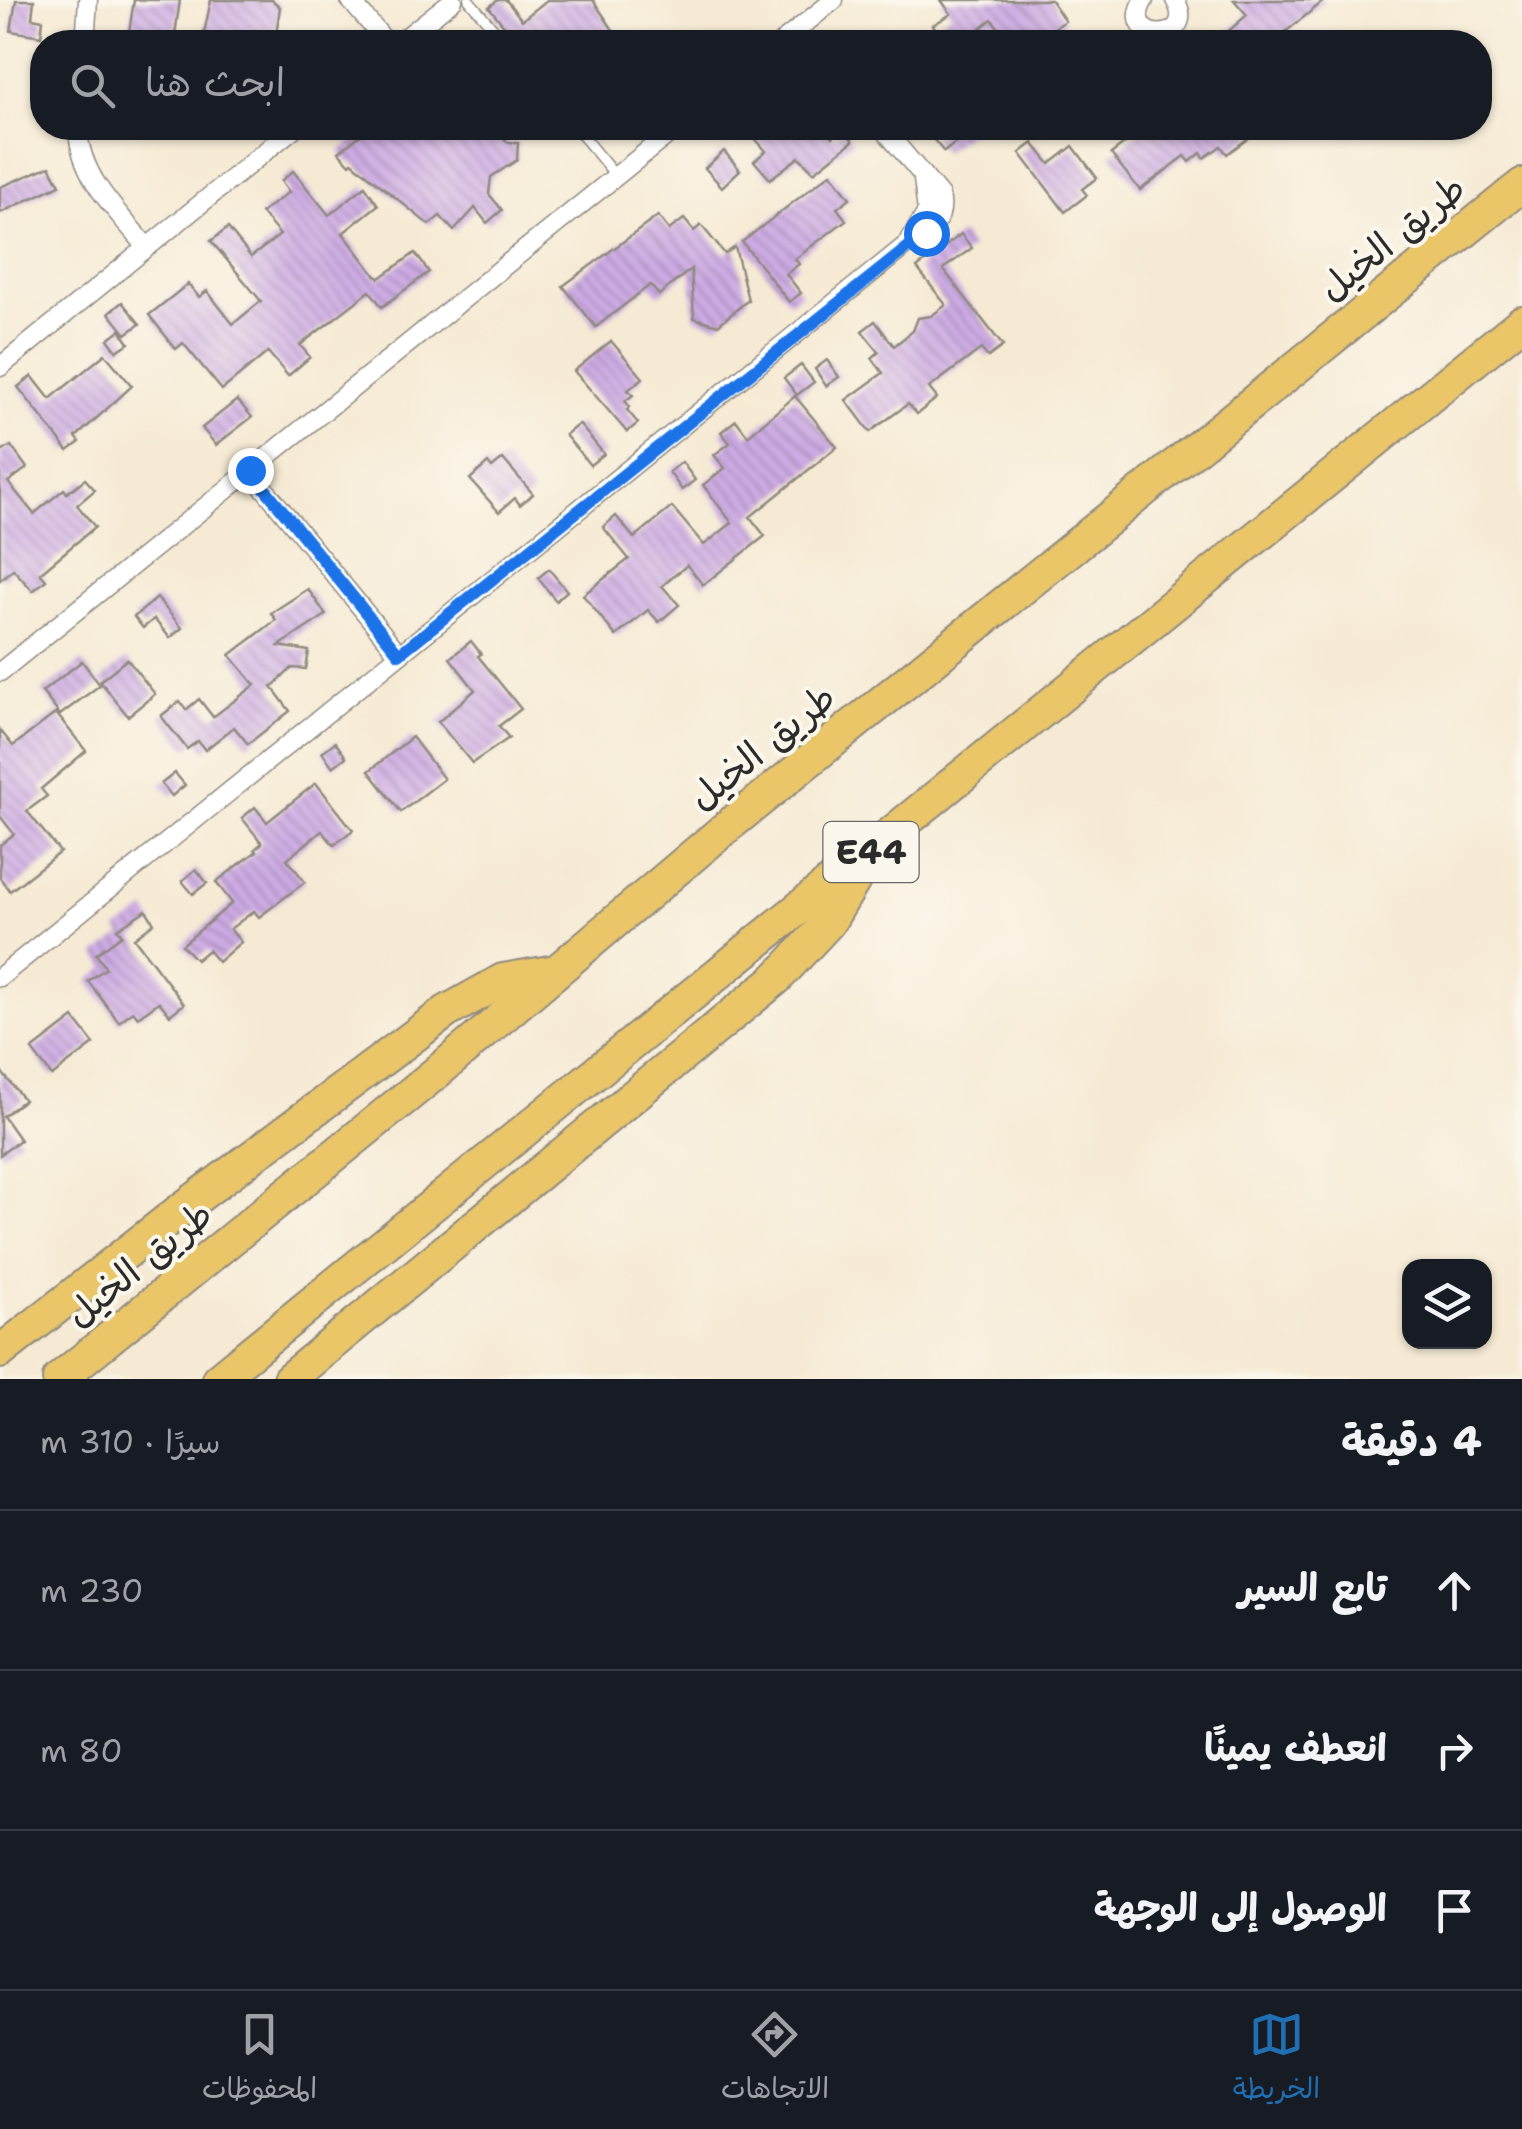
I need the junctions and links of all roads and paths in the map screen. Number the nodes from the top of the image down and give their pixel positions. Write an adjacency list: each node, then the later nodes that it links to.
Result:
1 (88, 0): 9 (street)
2 (350, 0): 10 (street)
3 (453, 0): 11 (street)
4 (469, 0): 12 (lane)
5 (834, 0): 8 (street)
6 (1144, 0): 14 (street)
7 (1174, 0): 15 (street)
8 (800, 28): 13 (street)
9 (85, 30)
10 (376, 30)
11 (415, 30)
12 (495, 30)
13 (797, 30)
14 (1147, 30)
15 (1168, 30)
16 (80, 140): 23 (street)
17 (279, 140): 23 (street)
18 (586, 140): 21 (lane)
19 (661, 140): 21 (street)
20 (893, 140): 27 (street)
21 (616, 176): 26 (street)
22 (1522, 185): 30 (highway, طريق الخيل)
23 (146, 246): 25 (street)
24 (1522, 322): 29 (highway, E44)
25 (0, 367)
26 (250, 470): 27 (street); 28 (street)
27 (399, 654): 31 (street)
28 (0, 672)
29 (866, 856): 34 (highway, E44); 35 (highway)
30 (556, 972): 32 (highway); 33 (highway, طريق الخيل)
31 (0, 977)
32 (0, 1352)
33 (59, 1379)
34 (218, 1379)
35 (289, 1379)

